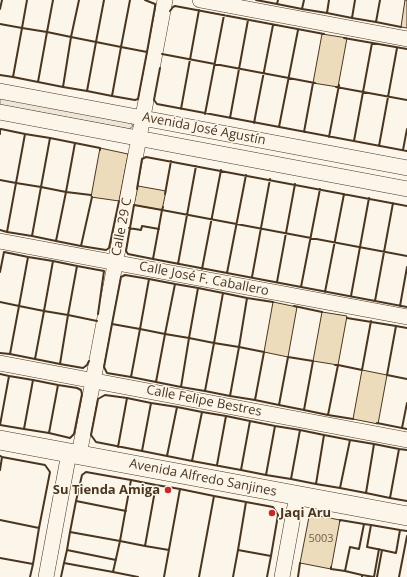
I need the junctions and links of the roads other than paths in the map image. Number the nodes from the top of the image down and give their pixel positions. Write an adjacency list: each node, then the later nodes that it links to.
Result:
1 (165, 0): 6 (street, Calle 29 C)
2 (200, 0): 3 (street)
3 (407, 39)
4 (0, 91): 6 (street, Avenida José Agustín)
5 (0, 112): 7 (street, Avenida José Agustín)
6 (142, 118): 7 (street, Calle 29 C); 8 (street, Avenida José Agustín)
7 (139, 138): 10 (street, Avenida José Agustín); 13 (street, Calle 29 C)
8 (349, 157): 9 (street, Avenida José Agustín); 10 (street)
9 (407, 168)
10 (345, 177): 11 (street, Avenida José Agustín)
11 (407, 189)
12 (0, 240): 13 (street, Calle José F. Caballero)
13 (115, 262): 14 (street, Calle José F. Caballero); 16 (street, Calle 29 C)
14 (407, 317)
15 (0, 363): 16 (street, Calle Felipe Bestres)
16 (93, 380): 18 (street, Calle Felipe Bestres); 19 (street, Calle 29 C)
17 (0, 440): 19 (street, Avenida Alfredo Sanjines)
18 (407, 440)
19 (74, 454): 20 (street, Avenida Alfredo Sanjines); 22 (street, Calle 29 C)
20 (297, 495): 21 (street, Avenida Alfredo Sanjines); 23 (street)
21 (407, 516)
22 (46, 577)
23 (282, 577)

